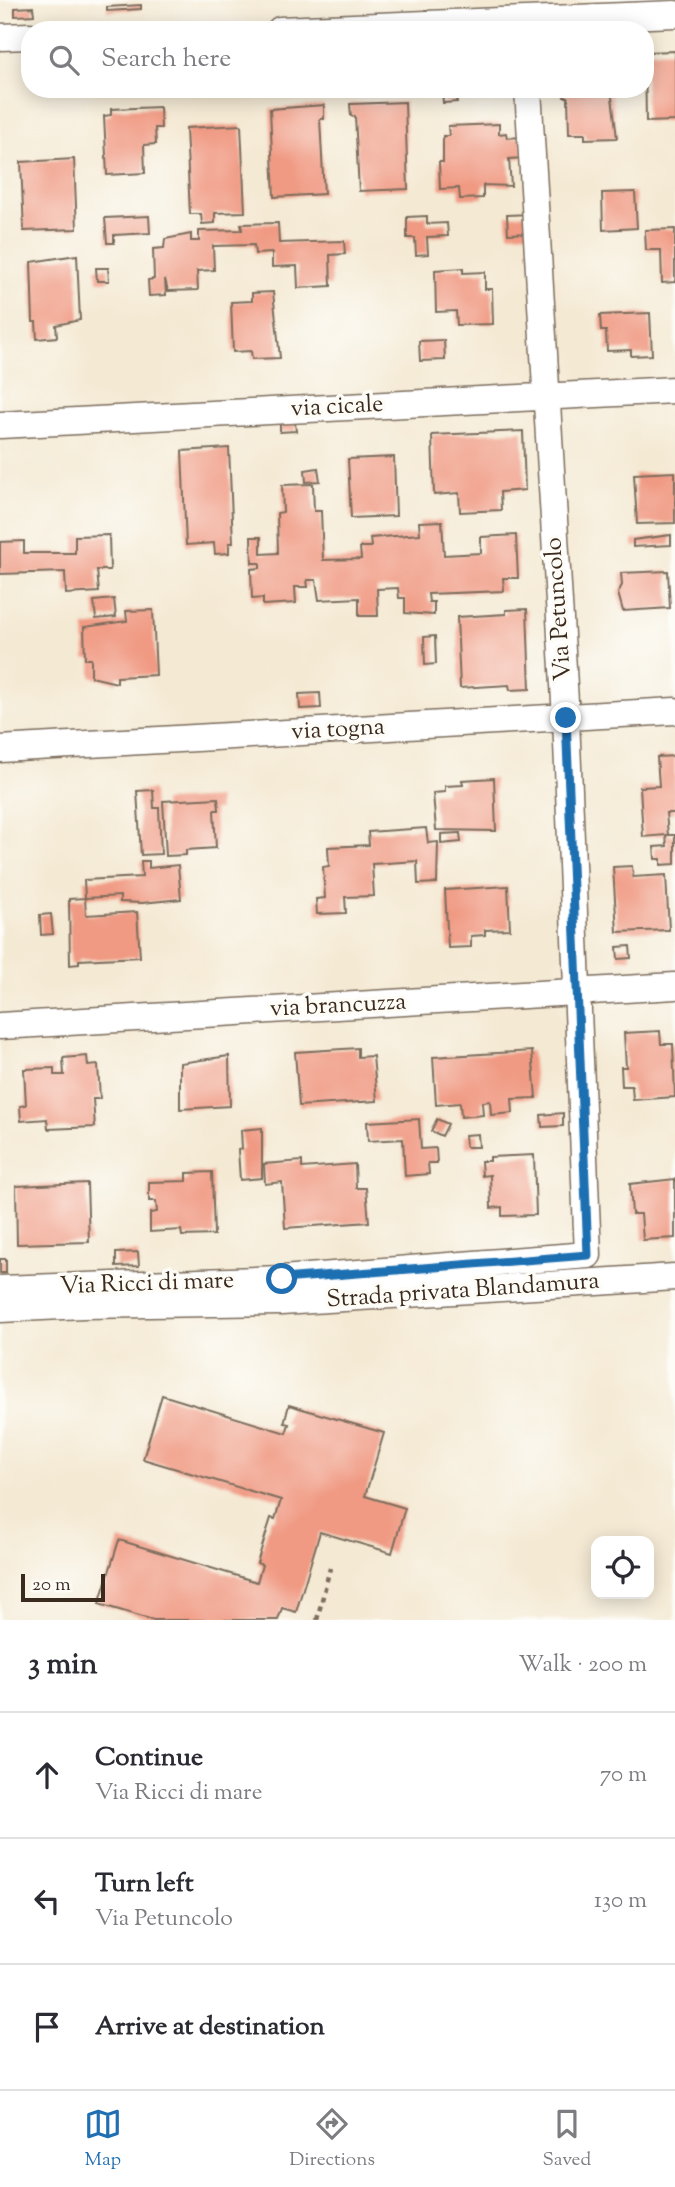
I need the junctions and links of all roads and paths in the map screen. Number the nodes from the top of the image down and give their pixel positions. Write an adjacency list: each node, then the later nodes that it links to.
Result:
1 (675, 14): 2 (street)
2 (525, 17): 3 (street)
3 (450, 21)
4 (21, 36): 5 (street)
5 (0, 37)
6 (528, 98): 8 (street, Via Petuncolo)
7 (675, 390): 8 (street, via cicale)
8 (545, 395): 9 (street, via cicale); 11 (street, Via Petuncolo)
9 (0, 425)
10 (675, 711): 11 (street, via togna)
11 (566, 718): 12 (street, via togna); 14 (street, Via Petuncolo)
12 (0, 749)
13 (675, 986): 14 (street, via brancuzza)
14 (576, 992): 15 (street, via brancuzza); 18 (street, Via Petuncolo)
15 (0, 1027)
16 (675, 1277): 18 (street, Strada privata Blandamura)
17 (0, 1289): 19 (street, Via Ricci di mare)
18 (281, 1291): 19 (street, Strada privata Blandamura)
19 (83, 1296): 20 (street, Strada privata Blandamura)
20 (0, 1310)
21 (330, 1568): 22 (path)
22 (317, 1620)

